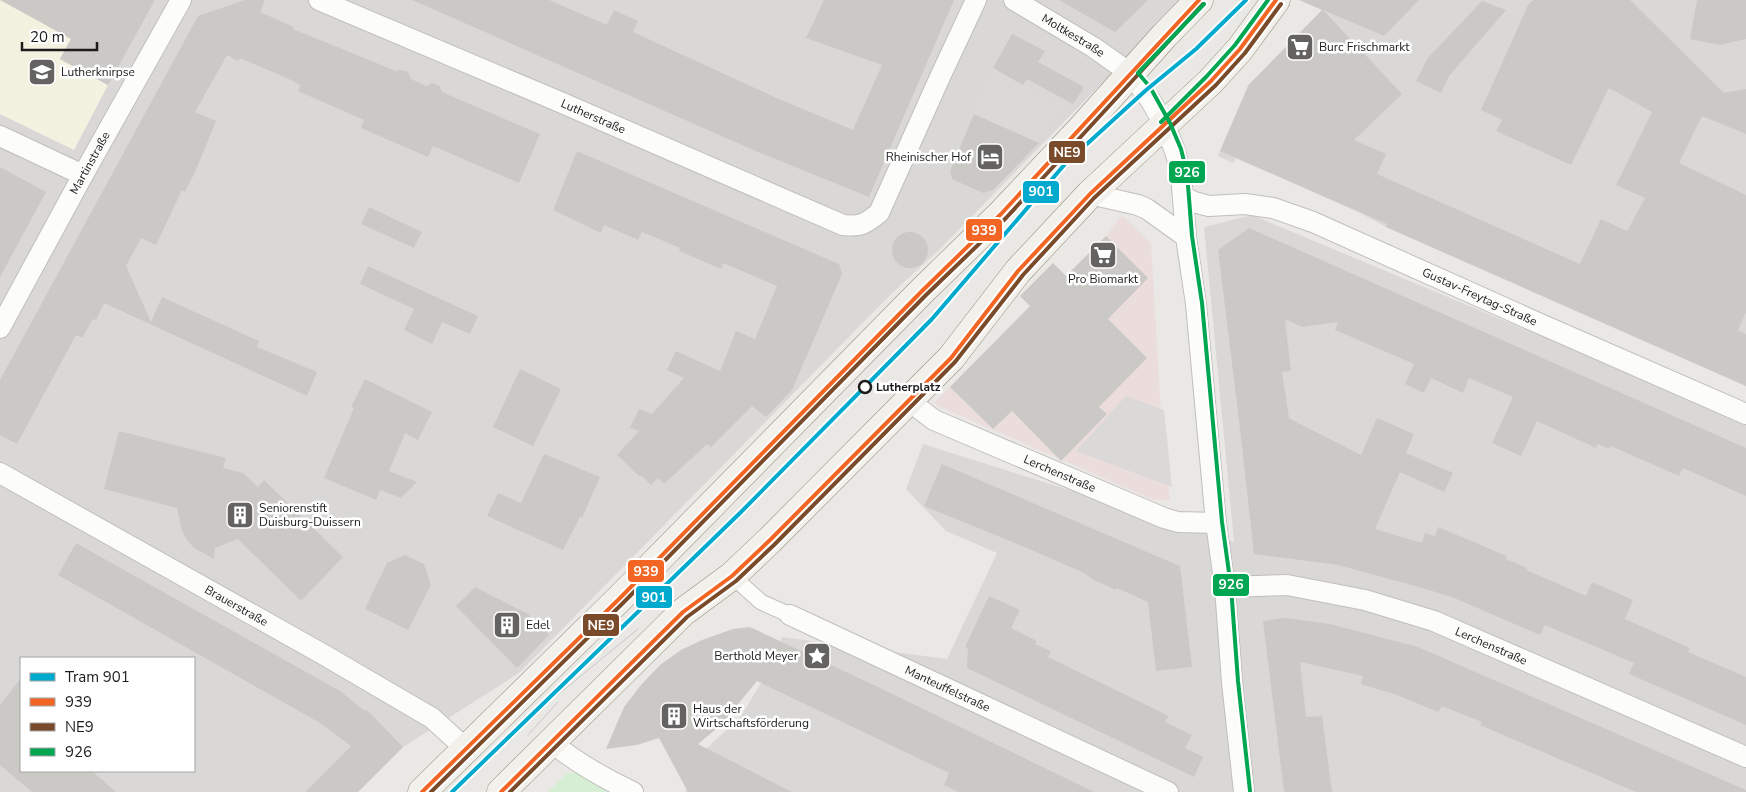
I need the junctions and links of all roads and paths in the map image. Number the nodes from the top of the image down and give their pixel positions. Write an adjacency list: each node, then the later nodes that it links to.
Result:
1 (181, 0): 10 (street, Martinstraße)
2 (320, 0): 3 (street, Lutherstraße)
3 (976, 0)
4 (1014, 0): 7 (street, Moltkestraße)
5 (1200, 0): 7 (main road)
6 (1276, 0): 8 (main road)
7 (1130, 73): 8 (street, Moltkestraße); 23 (main road)
8 (1164, 126): 11 (main road); 12 (street, Moltkestraße)
9 (0, 136): 10 (street)
10 (83, 175): 15 (street, Martinstraße)
11 (1090, 194): 14 (street); 16 (main road)
12 (1184, 197): 13 (street, Gustav-Freytag-Straße); 14 (street, Moltkestraße)
13 (1209, 206): 14 (street, Gustav-Freytag-Straße); 17 (street, Gustav-Freytag-Straße)
14 (1186, 228): 19 (street, Moltkestraße)
15 (0, 328)
16 (909, 400): 19 (street, Lerchenstraße); 20 (main road)
17 (1746, 414)
18 (0, 473): 23 (street, Brauerstraße)
19 (1216, 524): 21 (street, Moltkestraße)
20 (732, 576): 22 (street, Manteuffelstraße); 24 (main road)
21 (1225, 587): 25 (street, Lerchenstraße); 30 (street, Moltkestraße)
22 (790, 615): 29 (street, Manteuffelstraße)
23 (466, 749): 26 (main road)
24 (560, 749): 27 (main road); 28 (street)
25 (1746, 757)
26 (422, 792)
27 (501, 792)
28 (633, 792)
29 (1168, 792)
30 (1244, 792)

